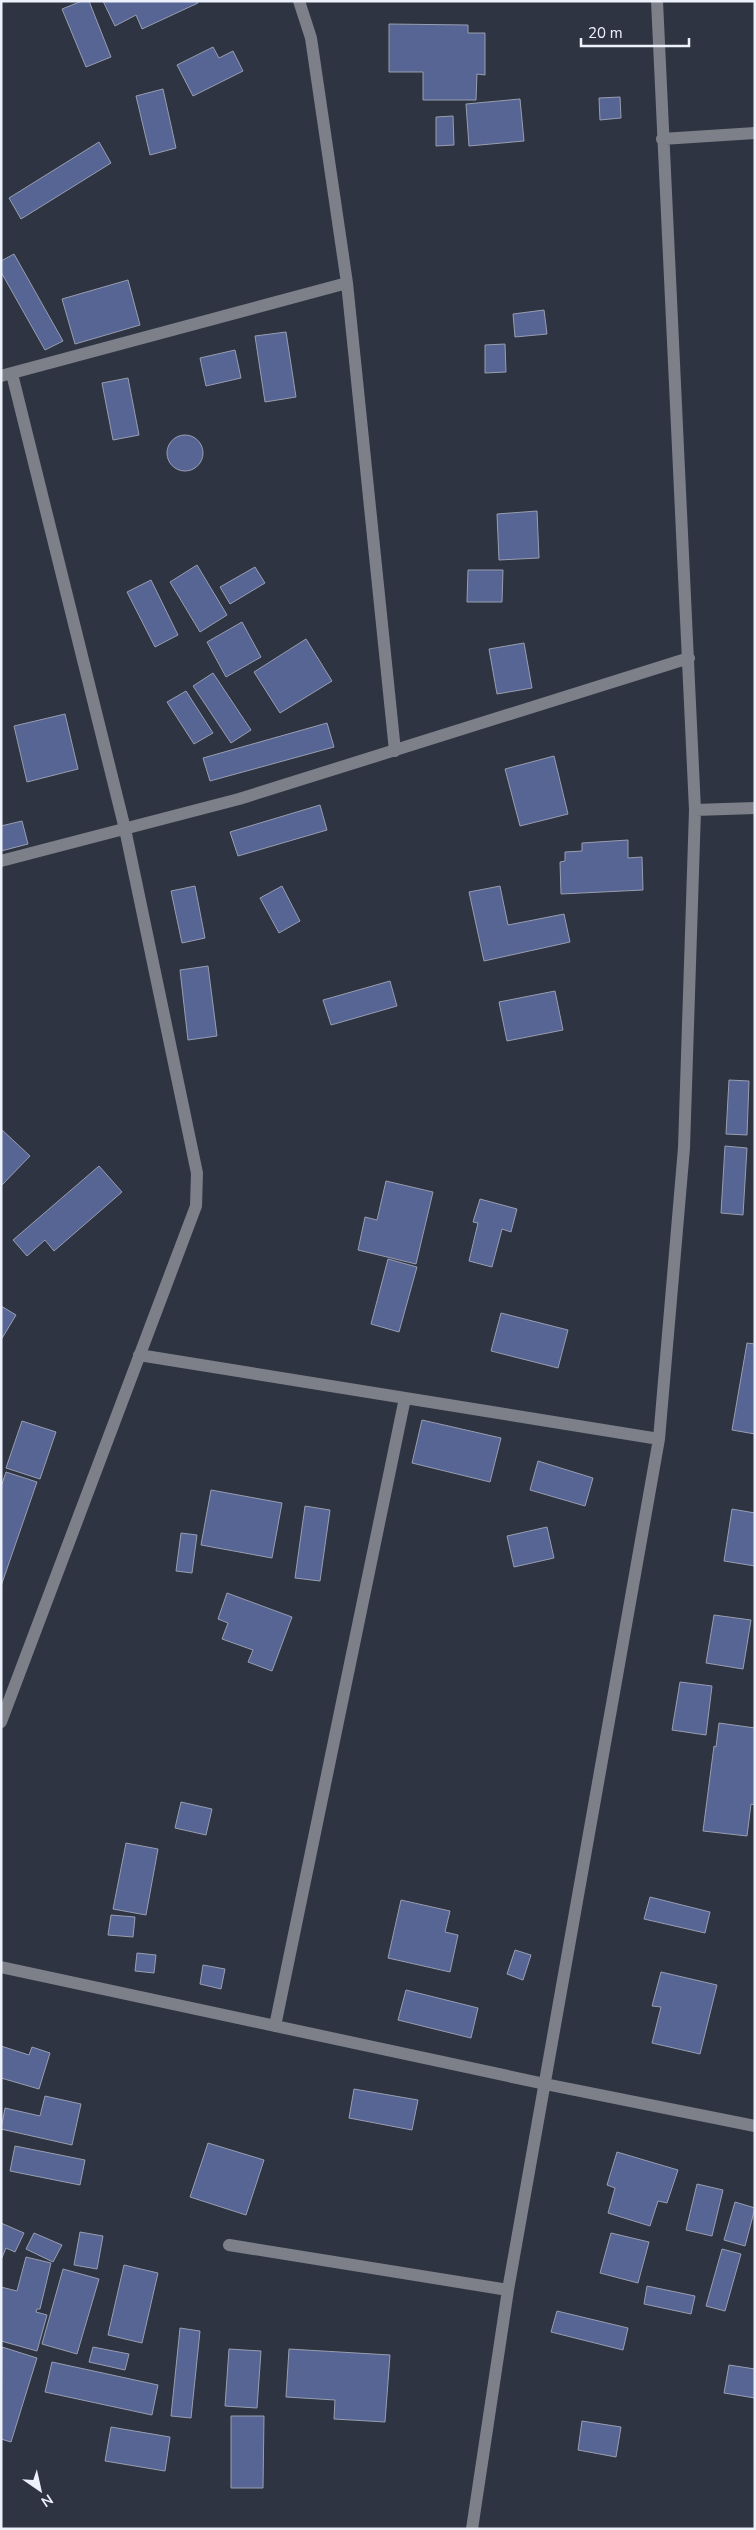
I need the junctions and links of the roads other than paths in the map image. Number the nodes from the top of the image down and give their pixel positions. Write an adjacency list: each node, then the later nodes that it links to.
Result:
1 (299, 1): 5 (street)
2 (657, 1): 4 (street)
3 (755, 132): 4 (street)
4 (662, 139): 7 (street)
5 (347, 284): 6 (street); 8 (street)
6 (7, 375): 11 (street)
7 (689, 658): 8 (street); 10 (street)
8 (394, 750): 11 (street)
9 (755, 808): 10 (street)
10 (696, 810): 15 (street)
11 (125, 829): 12 (street); 13 (street)
12 (1, 861)
13 (139, 1355): 14 (street); 16 (street)
14 (405, 1398): 15 (street); 18 (street)
15 (659, 1439): 19 (street)
16 (1, 1722)
17 (1, 1967): 18 (street)
18 (275, 2026): 19 (street)
19 (545, 2084): 20 (street); 22 (street)
20 (755, 2126)
21 (229, 2245): 22 (street)
22 (508, 2290): 23 (street)
23 (472, 2529)

